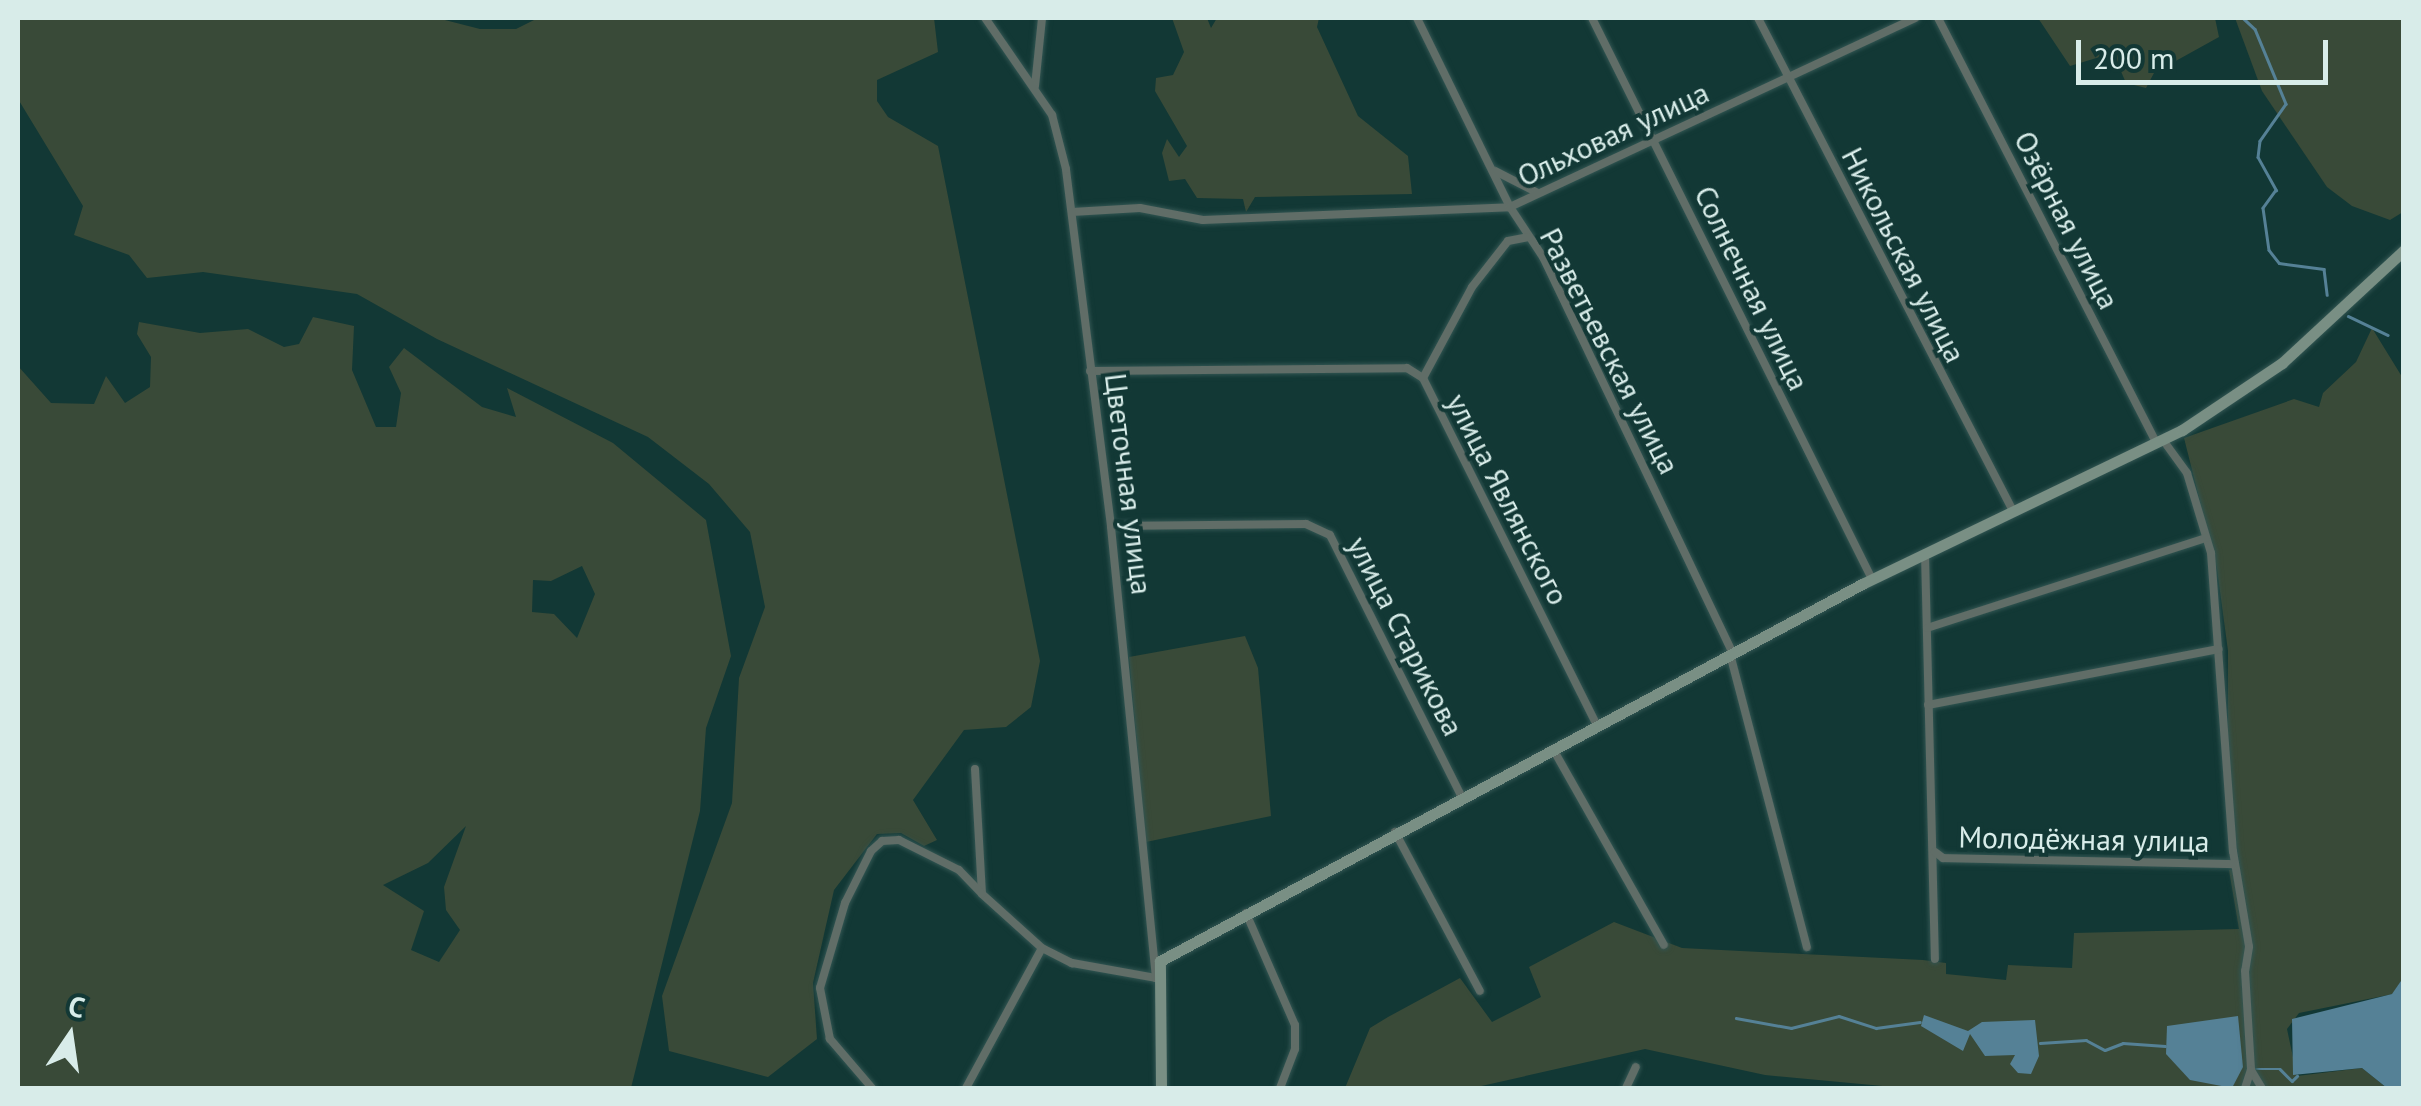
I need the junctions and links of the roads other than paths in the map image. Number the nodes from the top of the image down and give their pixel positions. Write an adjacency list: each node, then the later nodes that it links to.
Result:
1 (985, 18): 9 (street, Цветочная улица)
2 (1042, 18): 9 (street)
3 (1417, 18): 11 (street, Разветьевская улица)
4 (1592, 18): 10 (street, Солнечная улица)
5 (1758, 18): 8 (street, Никольская улица)
6 (1915, 18): 8 (street, Ольховая улица)
7 (1938, 18): 19 (street, Озёрная улица)
8 (1787, 78): 10 (street, Ольховая улица); 21 (street, Никольская улица)
9 (1036, 86): 14 (street, Цветочная улица)
10 (1653, 140): 12 (street, Ольховая улица); 25 (street, Солнечная улица)
11 (1495, 171): 12 (street); 13 (street, Разветьевская улица)
12 (1540, 192): 13 (street, Ольховая улица)
13 (1510, 207): 14 (street, Ольховая улица); 15 (street, Разветьевская улица)
14 (1072, 212): 17 (street, Цветочная улица)
15 (1529, 237): 18 (street); 28 (street, Разветьевская улица)
16 (2404, 250): 19 (street)
17 (1090, 371): 18 (street, улица Являнского); 22 (street, Цветочная улица)
18 (1422, 378): 30 (street, улица Являнского)
19 (2159, 442): 20 (street, Озёрная улица); 21 (street)
20 (2171, 456): 23 (street, Молодёжная улица)
21 (2012, 512): 24 (street)
22 (1111, 526): 33 (street, улица Старикова); 43 (street, Цветочная улица)
23 (2206, 538): 26 (street); 27 (street, Молодёжная улица)
24 (1925, 554): 25 (street); 26 (street, Молодёжная улица)
25 (1872, 579): 28 (street)
26 (1927, 628): 29 (street, Молодёжная улица)
27 (2220, 650): 29 (street); 36 (street, Молодёжная улица)
28 (1731, 653): 30 (street); 40 (street, Разветьевская улица)
29 (1928, 705): 35 (street, Молодёжная улица)
30 (1597, 725): 31 (street)
31 (1552, 748): 33 (street); 39 (street)
32 (976, 769): 37 (street)
33 (1461, 795): 34 (street)
34 (1395, 832): 38 (street); 44 (street)
35 (1934, 852): 36 (street, Молодёжная улица); 42 (street, Молодёжная улица)
36 (2236, 864): 46 (street, Молодёжная улица)
37 (982, 894): 41 (street); 47 (street)
38 (1246, 913): 43 (street); 50 (street)
39 (1664, 946)
40 (1807, 947)
41 (1042, 948): 43 (street); 48 (street)
42 (1935, 958)
43 (1156, 978): 49 (street, Цветочная улица)
44 (1480, 991)
45 (1636, 1067): 51 (street)
46 (2251, 1070): 52 (street, Молодёжная улица); 53 (street, Молодёжная улица)
47 (872, 1088)
48 (966, 1088)
49 (1161, 1088)
50 (1280, 1088)
51 (1626, 1088)
52 (2246, 1088)
53 (2262, 1088)

